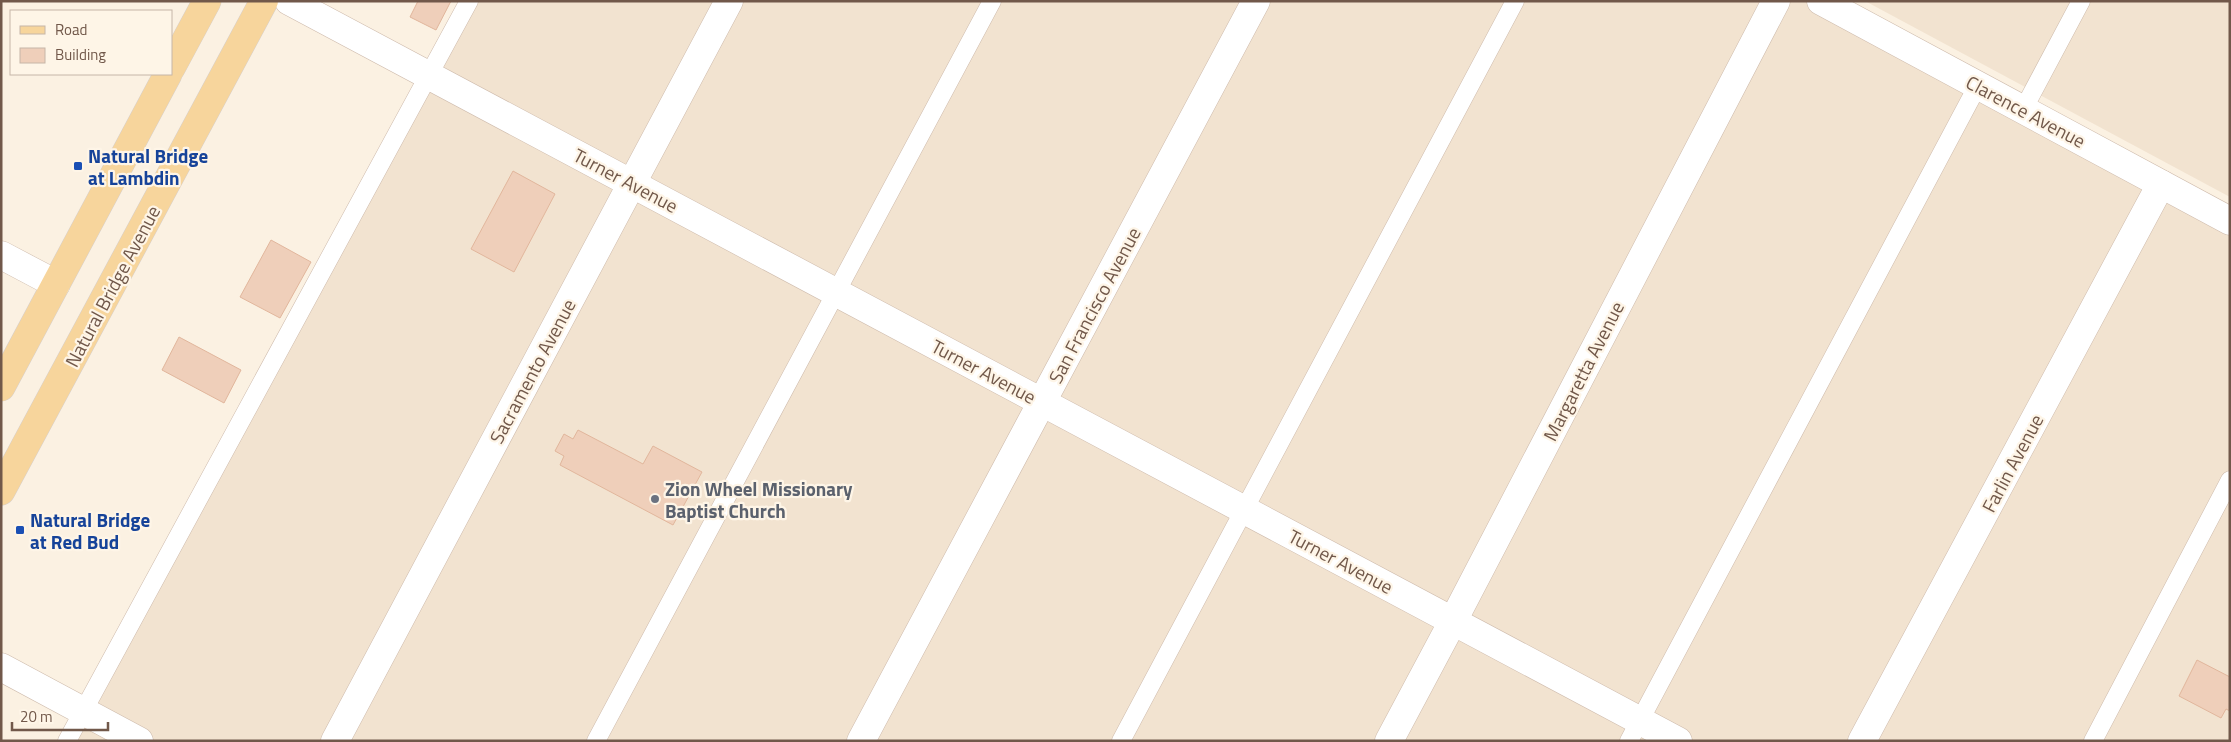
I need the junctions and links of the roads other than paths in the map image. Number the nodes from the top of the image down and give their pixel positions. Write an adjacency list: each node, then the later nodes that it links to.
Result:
1 (207, 1): 12 (main road)
2 (264, 1): 26 (main road, Natural Bridge Avenue)
3 (289, 1): 14 (street, Turner Avenue)
4 (469, 1): 14 (lane)
5 (729, 1): 17 (street, Sacramento Avenue)
6 (992, 1): 22 (lane)
7 (1256, 1): 24 (street, San Francisco Avenue)
8 (1516, 1): 27 (lane)
9 (1776, 1): 28 (street, Margaretta Avenue)
10 (1821, 1): 15 (street, Clarence Avenue)
11 (2081, 1): 16 (lane)
12 (172, 66)
13 (167, 75): 21 (main road)
14 (430, 75): 17 (street, Turner Avenue); 30 (lane)
15 (1978, 85): 16 (street, Clarence Avenue); 31 (lane)
16 (2023, 110): 18 (street, Clarence Avenue)
17 (632, 183): 22 (street, Turner Avenue); 34 (street, Sacramento Avenue)
18 (2161, 184): 19 (street, Clarence Avenue); 40 (street, Farlin Avenue)
19 (2230, 221)
20 (1, 255): 21 (street)
21 (56, 284): 23 (main road)
22 (835, 291): 24 (street, Turner Avenue); 35 (lane)
23 (1, 387)
24 (1042, 402): 27 (street, Turner Avenue); 36 (street, San Francisco Avenue)
25 (2230, 480): 41 (lane)
26 (1, 491)
27 (1244, 509): 28 (street, Turner Avenue); 37 (lane)
28 (1453, 621): 31 (street, Turner Avenue); 38 (street, Margaretta Avenue)
29 (1, 667): 30 (street)
30 (84, 711): 32 (lane); 33 (street)
31 (1634, 731): 39 (street, Turner Avenue)
32 (68, 741)
33 (139, 741)
34 (335, 741)
35 (596, 741)
36 (861, 741)
37 (1121, 741)
38 (1389, 741)
39 (1678, 741)
40 (1862, 741)
41 (2093, 741)

